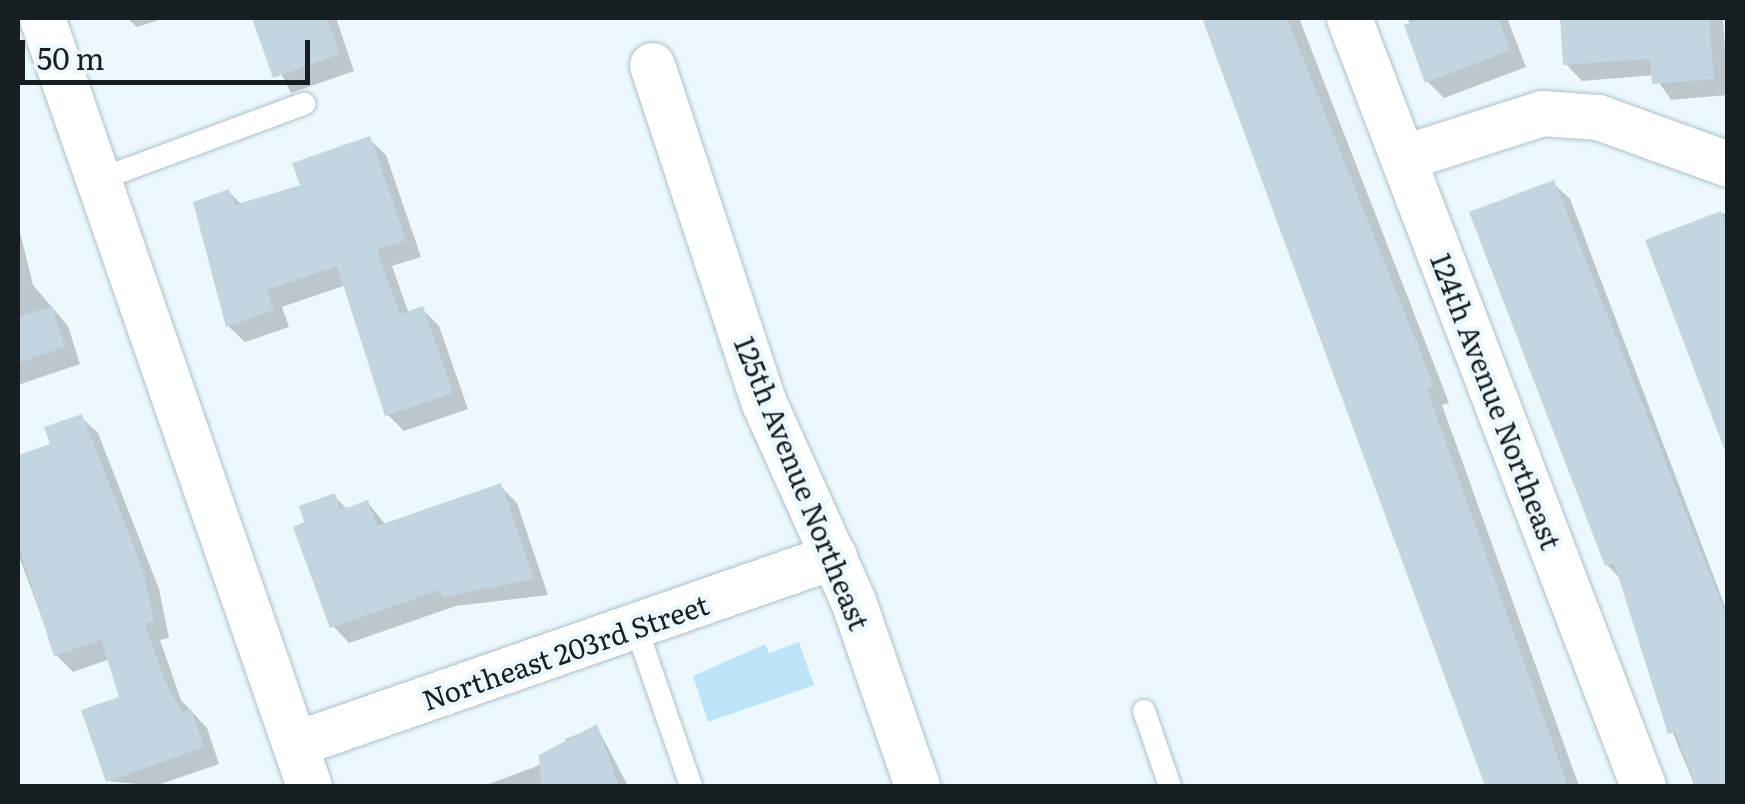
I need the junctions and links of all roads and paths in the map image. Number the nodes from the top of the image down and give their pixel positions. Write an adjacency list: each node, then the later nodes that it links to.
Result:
1 (42, 18): 7 (street)
2 (1348, 18): 5 (street, 124th Avenue Northeast)
3 (652, 65): 8 (street, 125th Avenue Northeast)
4 (304, 104): 7 (lane)
5 (1405, 157): 6 (street); 16 (street, 124th Avenue Northeast)
6 (1728, 164)
7 (98, 180): 11 (street)
8 (834, 556): 9 (street, Northeast 203rd Street); 14 (street, 125th Avenue Northeast)
9 (636, 627): 11 (street, Northeast 203rd Street); 13 (lane)
10 (1144, 711): 15 (lane)
11 (295, 744): 12 (street)
12 (309, 786)
13 (691, 786)
14 (917, 786)
15 (1170, 786)
16 (1643, 786)

